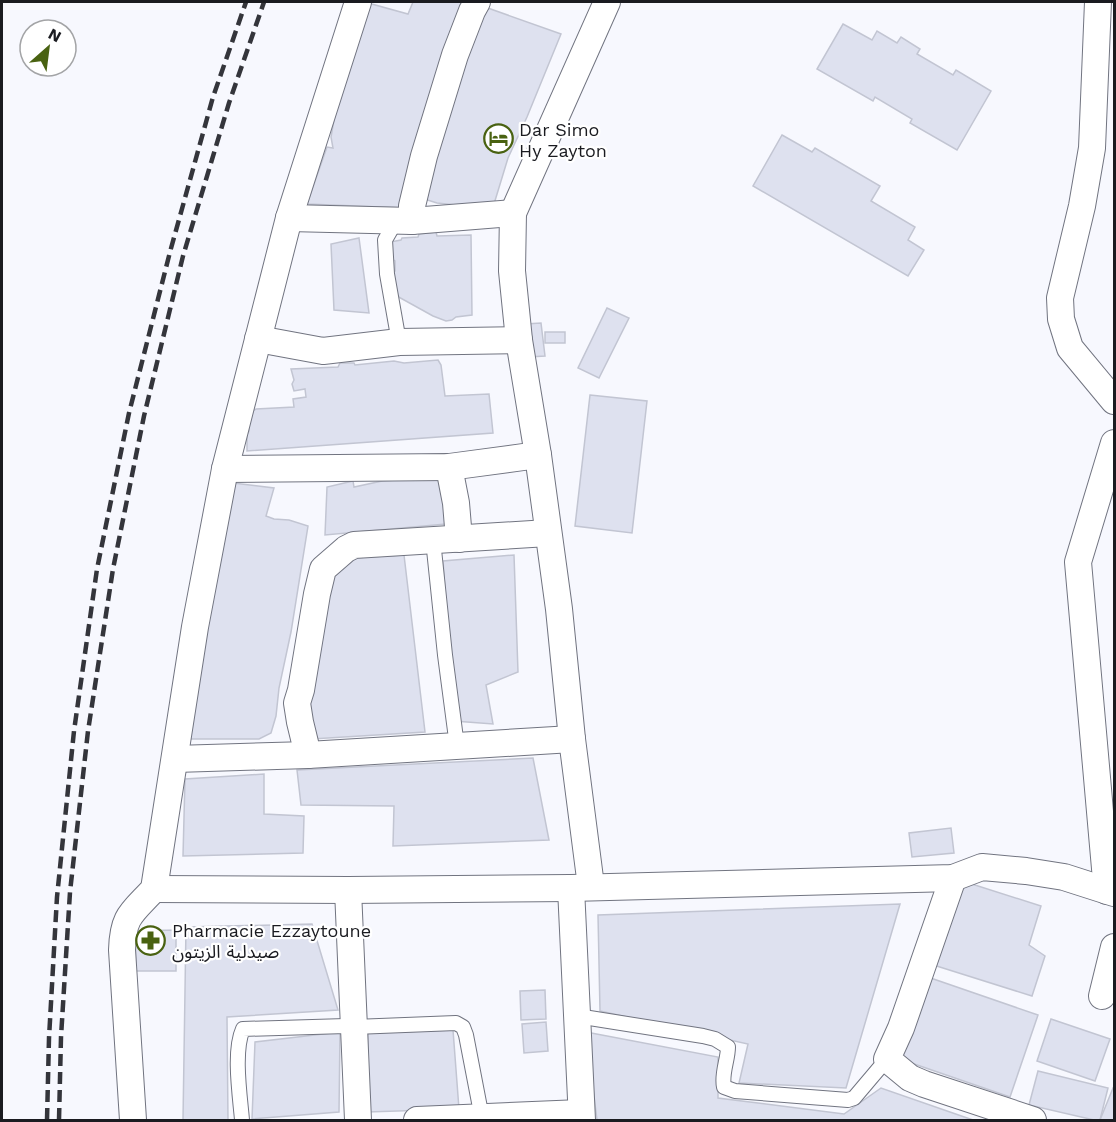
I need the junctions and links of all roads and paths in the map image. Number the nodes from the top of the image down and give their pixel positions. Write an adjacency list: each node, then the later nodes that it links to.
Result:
1 (358, 2): 6 (street)
2 (477, 2): 7 (street)
3 (608, 2): 5 (street)
4 (1098, 2): 11 (street)
5 (513, 213): 7 (street); 9 (street)
6 (289, 218): 7 (street); 8 (street)
7 (404, 221): 10 (lane)
8 (258, 339): 10 (street); 15 (street)
9 (519, 340): 10 (street); 13 (street)
10 (399, 342)
11 (1114, 401)
12 (1114, 442): 27 (street)
13 (538, 455): 14 (street); 16 (street)
14 (449, 467): 15 (street); 17 (street)
15 (225, 469): 22 (street)
16 (548, 533): 17 (street); 19 (street)
17 (459, 539): 18 (street)
18 (433, 540): 20 (lane); 21 (street)
19 (572, 739): 20 (street); 24 (street)
20 (457, 746): 21 (street)
21 (308, 755): 22 (street)
22 (175, 759): 25 (street)
23 (953, 878): 24 (street); 27 (street); 32 (street)
24 (581, 887): 26 (street); 30 (street)
25 (154, 889): 26 (street); 35 (street)
26 (348, 890): 31 (street)
27 (1111, 892)
28 (1114, 947): 29 (street)
29 (1102, 996)
30 (577, 1016): 32 (lane); 33 (street)
31 (354, 1027): 34 (lane); 36 (lane); 37 (street)
32 (887, 1059): 39 (street)
33 (582, 1117): 34 (street)
34 (493, 1118): 38 (street)
35 (133, 1120)
36 (242, 1120)
37 (358, 1120)
38 (417, 1120)
39 (1033, 1120)

